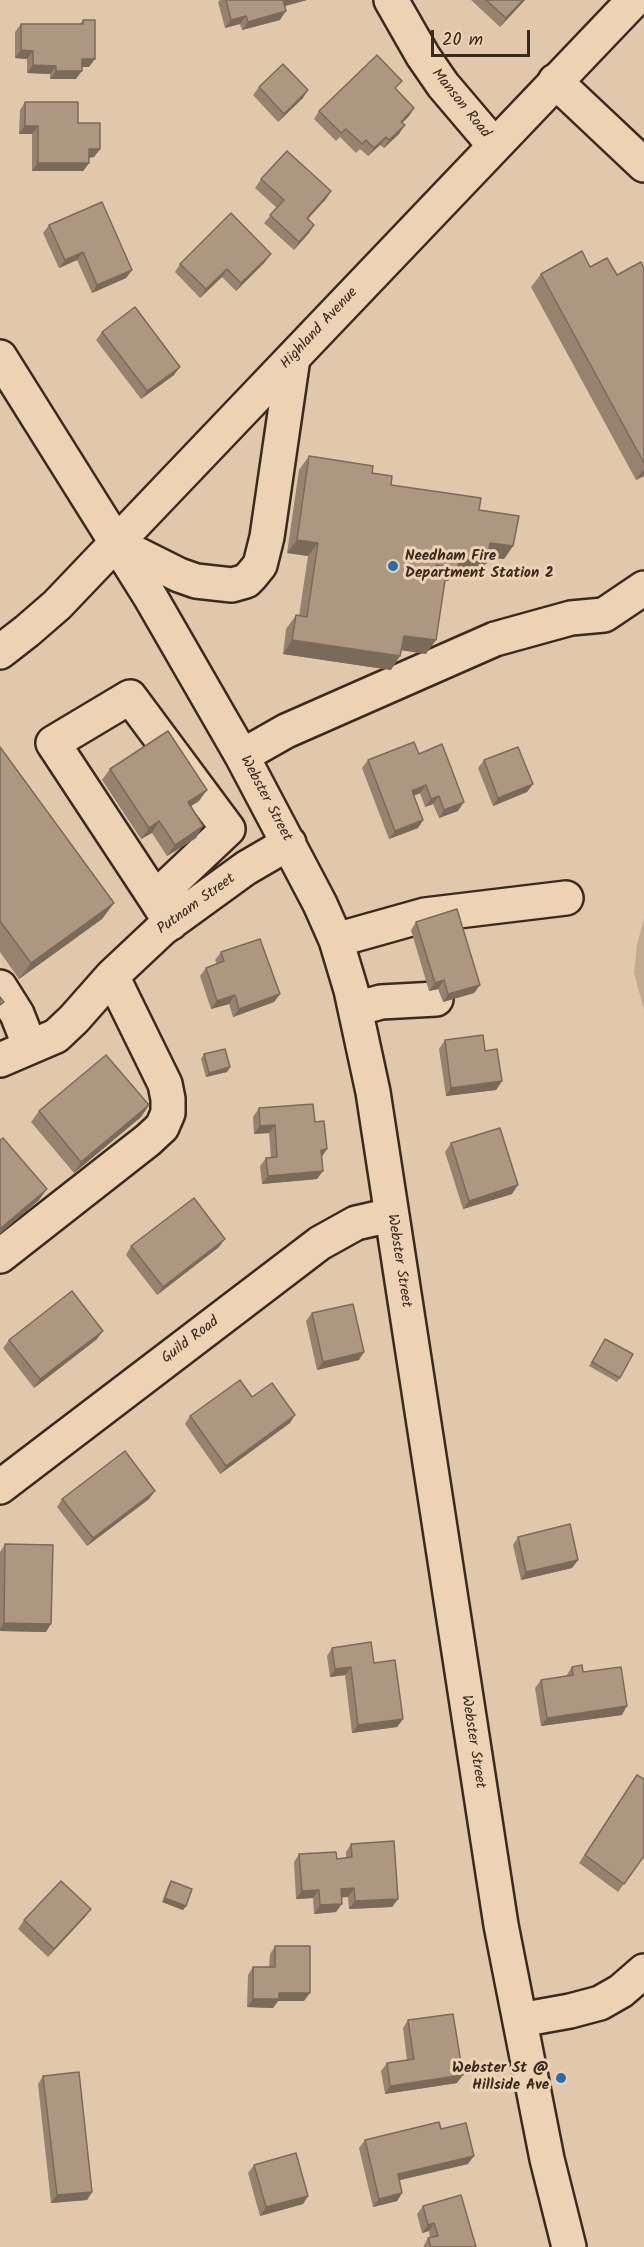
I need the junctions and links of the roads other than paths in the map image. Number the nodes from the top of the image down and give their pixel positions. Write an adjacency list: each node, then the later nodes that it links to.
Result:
1 (391, 0): 4 (street, Manson Road)
2 (634, 0): 3 (street, Highland Avenue)
3 (555, 81): 4 (street, Highland Avenue); 5 (street)
4 (494, 145): 6 (street, Highland Avenue)
5 (644, 165)
6 (293, 358): 8 (street, Highland Avenue); 8 (street)
7 (2, 364): 8 (street, Webster Street)
8 (116, 543): 10 (street, Highland Avenue); 11 (street, Webster Street)
9 (644, 588): 11 (street)
10 (0, 652)
11 (242, 756): 12 (street, Webster Street)
12 (266, 800): 13 (street); 14 (street, Webster Street)
13 (228, 829): 16 (street); 16 (street)
14 (289, 843): 16 (street, Putnam Street); 17 (street, Webster Street)
15 (566, 898): 17 (street)
16 (163, 911): 18 (street, Putnam Street)
17 (336, 940): 21 (street, Webster Street)
18 (112, 976): 22 (street, Putnam Street); 25 (street)
19 (0, 987): 22 (street)
20 (436, 999): 21 (street)
21 (356, 1009): 24 (street, Webster Street)
22 (30, 1047): 23 (street, Putnam Street)
23 (0, 1060)
24 (391, 1215): 26 (street, Guild Road); 28 (street, Webster Street)
25 (0, 1256)
26 (0, 1487)
27 (644, 1971): 28 (street)
28 (520, 2020): 29 (street, Webster Street)
29 (569, 2247)

